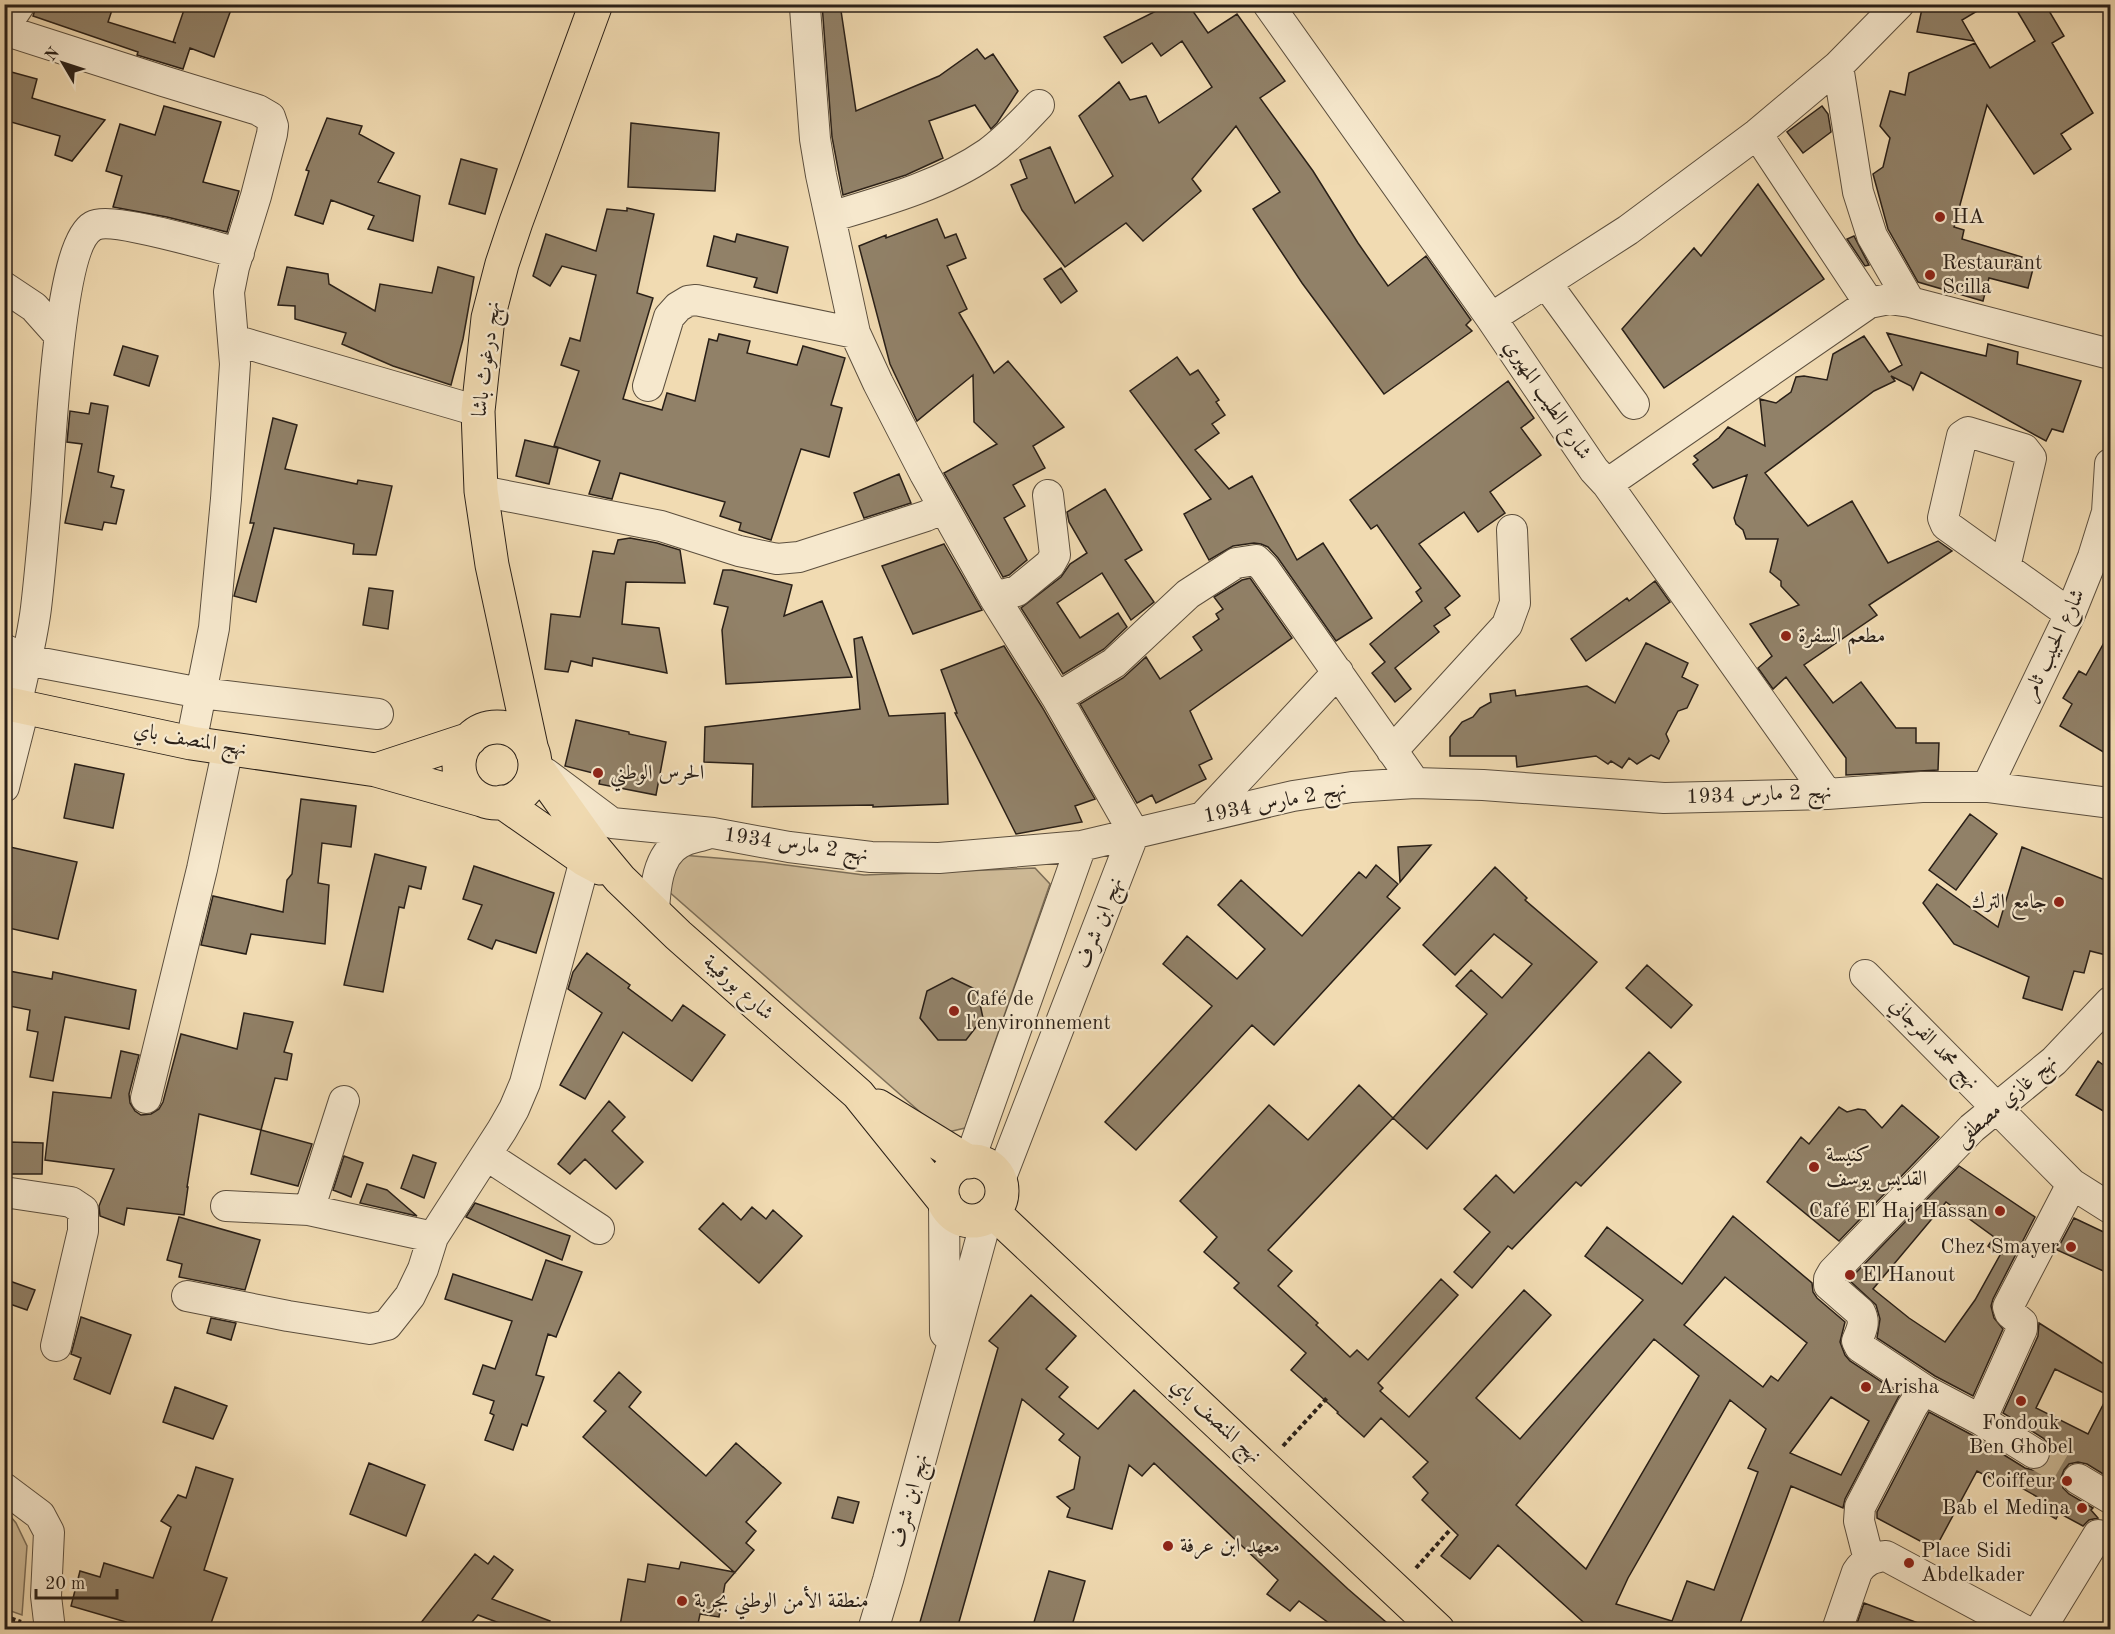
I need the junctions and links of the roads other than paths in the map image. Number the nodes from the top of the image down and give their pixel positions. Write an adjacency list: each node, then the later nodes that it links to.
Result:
1 (20, 4): 6 (street)
2 (596, 4): 23 (main road, نهج درغوث باشا)
3 (1899, 4): 7 (street)
4 (1277, 8): 16 (street, شارع الطيب المهيري)
5 (805, 9): 10 (street)
6 (4, 29): 11 (street)
7 (1838, 66): 9 (street); 14 (street)
8 (1039, 105): 10 (street)
9 (1757, 134): 12 (street); 15 (street)
10 (830, 217): 17 (street)
11 (239, 254): 18 (street); 19 (street)
12 (1546, 283): 16 (street); 22 (street)
13 (4, 287): 18 (street)
14 (1910, 302): 15 (street); 20 (street)
15 (1869, 303): 25 (street)
16 (1491, 318): 25 (street, شارع الطيب المهيري)
17 (855, 333): 21 (street); 28 (street)
18 (59, 334): 34 (street)
19 (234, 340): 23 (street); 37 (street)
20 (2110, 354)
21 (648, 386)
22 (1634, 404)
23 (478, 411): 26 (main road, نهج درغوث باشا)
24 (2110, 464): 29 (street, شارع الحبيب ثامر)
25 (1607, 484): 50 (street, شارع الطيب المهيري)
26 (481, 491): 28 (street); 35 (main road, نهج درغوث باشا)
27 (1048, 495): 32 (street)
28 (944, 508): 32 (street)
29 (2109, 512): 33 (street, شارع الحبيب ثامر)
30 (1512, 530): 44 (street)
31 (2005, 567): 33 (street)
32 (994, 597): 38 (street)
33 (2070, 614): 49 (street, شارع الحبيب ثامر)
34 (15, 654): 37 (street); 39 (street)
35 (512, 657): 41 (main road); 45 (main road, نهج درغوث باشا)
36 (1338, 672): 38 (street); 44 (street); 53 (street)
37 (201, 693): 40 (street); 42 (street)
38 (1056, 698): 55 (street)
39 (15, 705): 42 (main road, نهج المنصف باي); 48 (street)
40 (378, 714)
41 (476, 735): 45 (main road); 46 (main road); 51 (main road)
42 (191, 743): 43 (main road, نهج المنصف باي)
43 (228, 748): 46 (main road, نهج المنصف باي); 62 (street)
44 (1392, 751): 47 (street)
45 (534, 758): 51 (main road); 54 (street, نهج 2 مارس 1934); 57 (main road, شارع بورقيبة)
46 (376, 770): 51 (main road, شارع بورقيبة)
47 (1415, 783): 50 (street, نهج 2 مارس 1934); 53 (street, نهج 2 مارس 1934)
48 (4, 787)
49 (1987, 787): 50 (street, نهج 2 مارس 1934); 52 (street, نهج 2 مارس 1934)
50 (1827, 794)
51 (492, 801): 57 (main road, شارع بورقيبة)
52 (2110, 803)
53 (1203, 817): 55 (street, نهج 2 مارس 1934)
54 (713, 833): 56 (street, نهج 2 مارس 1934); 58 (street)
55 (1134, 833): 56 (street, نهج 2 مارس 1934); 67 (street, نهج ابن شرف)
56 (1081, 846): 66 (street, نهج ابن شرف)
57 (590, 855): 58 (main road, شارع بورقيبة); 65 (street)
58 (654, 912): 61 (main road, شارع بورقيبة)
59 (1865, 975): 64 (street, نهج محمد الفرجاني)
60 (2110, 1002): 64 (street, نهج غازي مصطفى)
61 (858, 1094): 66 (main road, شارع بورقيبة); 70 (main road, شارع بورقيبة)
62 (146, 1098)
63 (344, 1101): 73 (street)
64 (1996, 1108): 68 (street, نهج محمد الفرجاني); 80 (street, نهج غازي مصطفى)
65 (486, 1155): 75 (street); 76 (street)
66 (969, 1162): 67 (main road); 70 (main road)
67 (1000, 1180): 74 (main road)
68 (2072, 1184): 72 (street, نهج محمد الفرجاني); 81 (street)
69 (4, 1192): 78 (street)
70 (944, 1201): 74 (main road); 79 (street, نهج ابن شرف)
71 (226, 1206): 73 (street)
72 (2110, 1208)
73 (309, 1210): 76 (street)
74 (990, 1214): 79 (street, نهج ابن شرف); 89 (main road, نهج المنصف باي)
75 (599, 1229)
76 (433, 1237): 77 (street)
77 (187, 1296)
78 (56, 1346)
79 (946, 1371): 88 (street, نهج ابن شرف)
80 (1926, 1391): 81 (street, نهج غازي مصطفى); 86 (street)
81 (1981, 1420): 82 (street, نهج غازي مصطفى)
82 (2034, 1453)
83 (2078, 1479): 85 (street)
84 (4, 1488): 87 (street)
85 (2107, 1518): 92 (street)
86 (1869, 1560): 90 (street); 91 (street)
87 (50, 1629)
88 (873, 1629)
89 (1438, 1629)
90 (1837, 1629)
91 (2024, 1629)
92 (2040, 1629)

